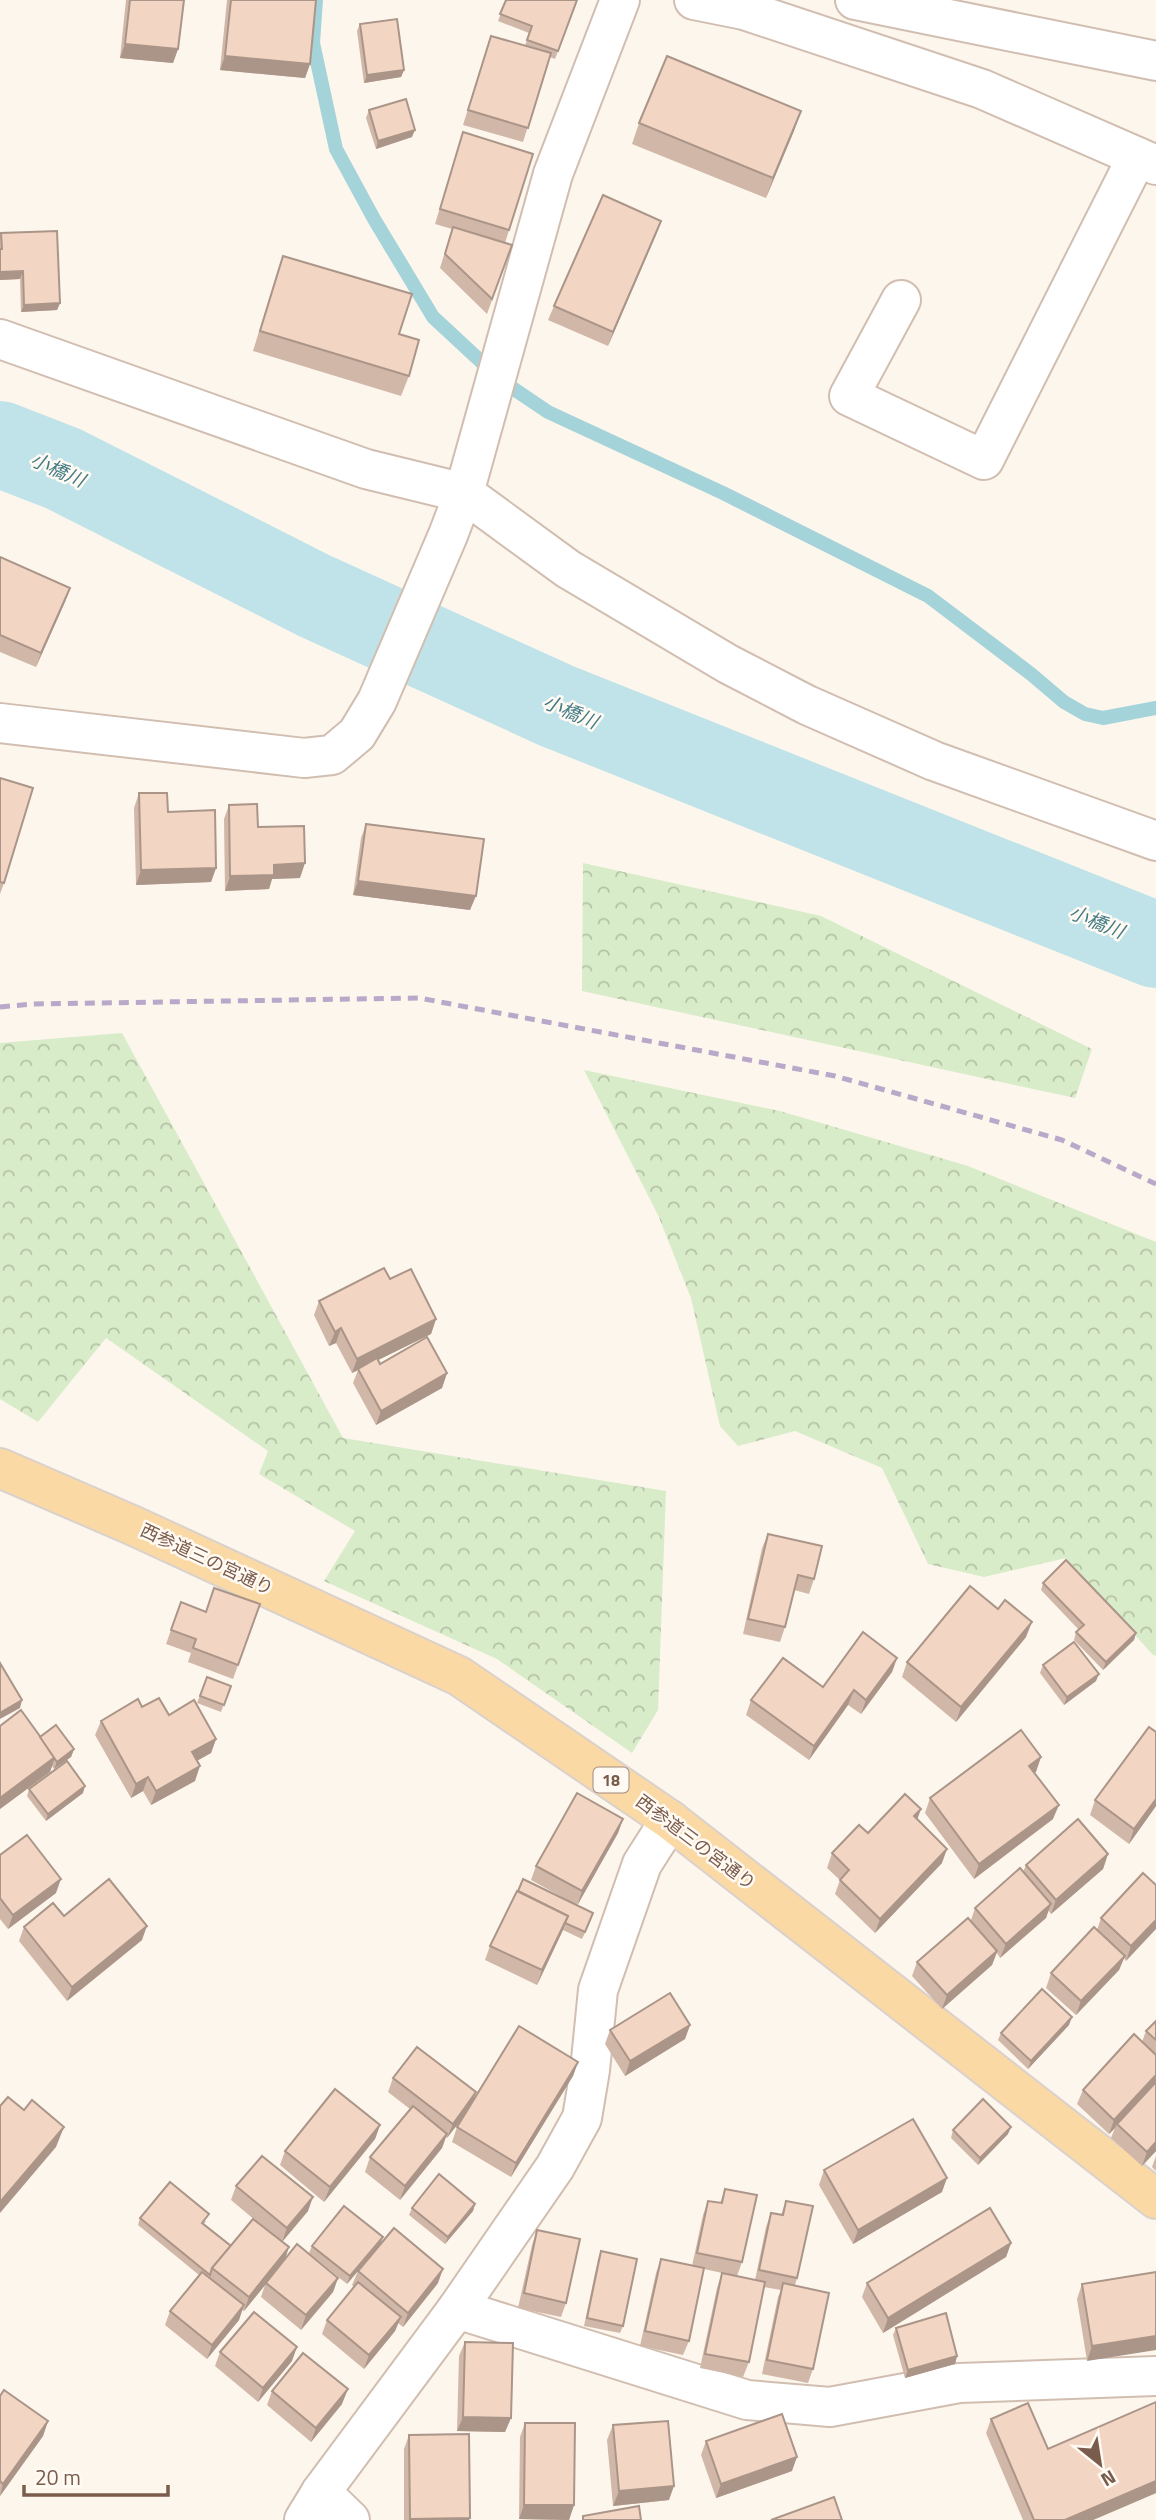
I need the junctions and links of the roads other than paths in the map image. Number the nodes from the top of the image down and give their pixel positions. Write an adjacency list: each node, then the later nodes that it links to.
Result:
1 (620, 0): 8 (street)
2 (694, 0): 5 (street)
3 (855, 0): 4 (street)
4 (1156, 61)
5 (1147, 161): 6 (street)
6 (901, 300)
7 (0, 339): 8 (street)
8 (464, 493): 9 (street); 10 (street)
9 (0, 723)
10 (1156, 841)
11 (0, 1468): 12 (main road, 西参道三の宮通り / 18)
12 (670, 1820): 13 (main road, 西参道三の宮通り / 18); 14 (street)
13 (1156, 2199)
14 (457, 2309): 15 (street); 16 (street)
15 (1156, 2376)
16 (313, 2506): 17 (street)
17 (350, 2520)

